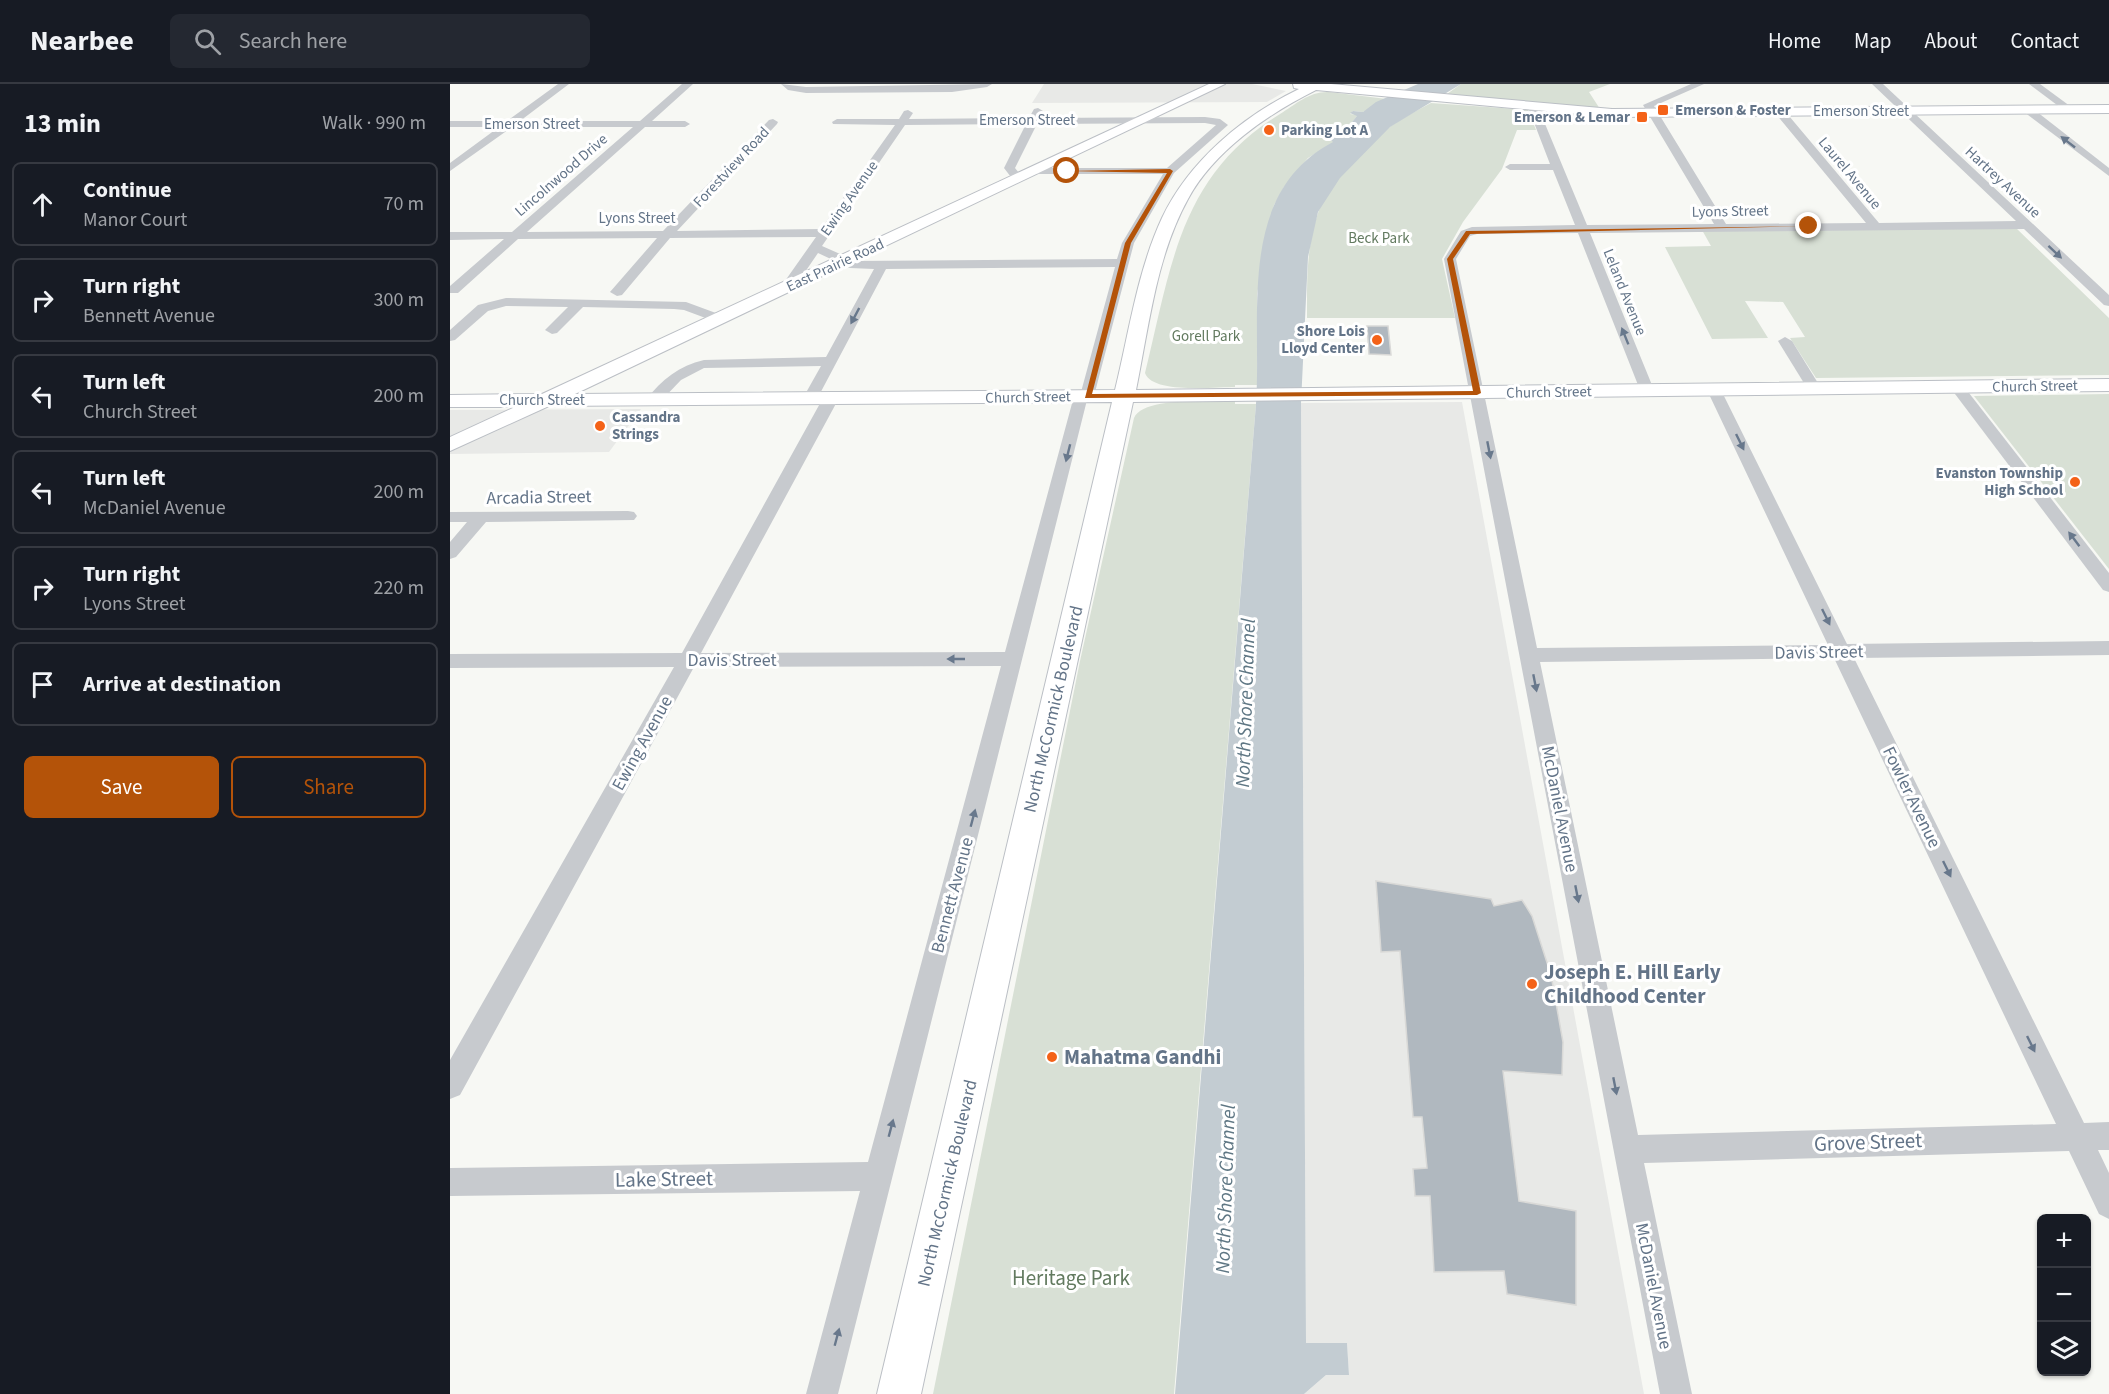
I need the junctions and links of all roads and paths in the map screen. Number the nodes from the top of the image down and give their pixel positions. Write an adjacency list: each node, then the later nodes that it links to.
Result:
1 (564, 84): 28 (street)
2 (688, 84): 29 (street, Lincolnwood Drive)
3 (786, 84): 4 (street)
4 (987, 84)
5 (1219, 84): 22 (main road, East Prairie Road)
6 (1699, 84): 20 (street)
7 (1877, 84): 18 (street, Hartrey Avenue)
8 (2034, 84): 14 (street)
9 (1288, 85): 10 (main road, Emerson Street); 11 (main road)
10 (1316, 86): 11 (main road, North McCormick Boulevard); 17 (main road, Emerson Street)
11 (1288, 102): 69 (main road, North McCormick Boulevard)
12 (1040, 107): 21 (street)
13 (912, 108): 23 (street, Ewing Avenue)
14 (2069, 109): 15 (main road, Emerson Street); 16 (main road, Emerson Street)
15 (2109, 109)
16 (2028, 110): 18 (main road, Emerson Street); 36 (street, one-way to 16)
17 (1534, 111): 20 (main road, Emerson Street); 32 (street, Leland Avenue)
18 (1906, 111): 19 (main road, Emerson Street); 38 (street, Hartrey Avenue)
19 (1780, 112): 20 (main road, Emerson Street); 39 (street, Laurel Avenue)
20 (1652, 113): 40 (street)
21 (1033, 120): 22 (street, Emerson Street); 23 (street, Emerson Street); 37 (street)
22 (1144, 120): 24 (street, Emerson Street); 34 (main road, East Prairie Road)
23 (902, 121): 26 (street, Emerson Street); 43 (street, Ewing Avenue)
24 (1216, 121): 35 (street, Bennett Avenue)
25 (773, 122): 44 (street, Forestview Road)
26 (837, 122)
27 (450, 124): 28 (street, Emerson Street)
28 (509, 124): 29 (street, Emerson Street); 33 (street)
29 (644, 124): 30 (street, Emerson Street); 45 (street, Lincolnwood Drive)
30 (685, 124)
31 (1510, 167): 32 (street)
32 (1557, 167): 41 (street, Leland Avenue)
33 (450, 168)
34 (1034, 171): 35 (street); 37 (main road, East Prairie Road)
35 (1170, 171): 49 (street, Bennett Avenue)
36 (2109, 173)
37 (1018, 179): 48 (main road, East Prairie Road)
38 (2026, 225): 39 (street, Lyons Street); 54 (street, Hartrey Avenue, one-way to 54)
39 (1875, 226): 40 (street, Lyons Street)
40 (1722, 227): 41 (street, Lyons Street)
41 (1582, 228): 42 (street, Lyons Street); 65 (street, Leland Avenue, one-way to 41)
42 (1471, 231): 67 (street, McDaniel Avenue)
43 (824, 233): 44 (street, Lyons Street); 47 (street, Ewing Avenue)
44 (667, 234): 45 (street, Lyons Street); 52 (street, Forestview Road)
45 (514, 235): 46 (street, Lyons Street); 53 (street, Lincolnwood Drive)
46 (450, 236)
47 (815, 247): 48 (street); 51 (street, Ewing Avenue)
48 (845, 261): 50 (street); 51 (main road, East Prairie Road)
49 (1122, 263): 50 (street); 68 (street, Bennett Avenue)
50 (882, 265): 61 (street, Ewing Avenue, one-way to 61)
51 (787, 288): 57 (main road, East Prairie Road)
52 (617, 292)
53 (460, 302): 55 (street); 56 (street); 59 (street)
54 (2109, 302)
55 (580, 303): 57 (street); 58 (street)
56 (450, 318)
57 (719, 319): 72 (main road, East Prairie Road)
58 (552, 330)
59 (450, 337)
60 (1785, 341): 64 (street)
61 (831, 362): 70 (street, Ewing Avenue); 71 (street)
62 (2109, 385): 63 (main road, Church Street)
63 (1957, 387): 64 (main road, Church Street); 79 (street, one-way to 63)
64 (1814, 388): 66 (main road, Church Street)
65 (1647, 390): 66 (main road, Church Street); 67 (main road, Church Street)
66 (1714, 390): 81 (street, Fowler Avenue, one-way to 81)
67 (1477, 393): 69 (main road, Church Street); 82 (street, McDaniel Avenue, one-way to 82)
68 (1084, 396): 69 (main road, Church Street); 70 (main road, Church Street); 83 (street, Bennett Avenue, one-way to 83)
69 (1124, 396): 94 (main road, North McCormick Boulevard)
70 (821, 398): 71 (main road, Church Street); 84 (street, Ewing Avenue)
71 (654, 399): 72 (main road, Church Street)
72 (545, 400): 73 (main road, Church Street); 74 (main road, East Prairie Road)
73 (450, 401)
74 (450, 445)
75 (628, 516): 77 (street, Arcadia Street)
76 (450, 517): 77 (street, Arcadia Street)
77 (481, 517): 78 (street)
78 (450, 554)
79 (2109, 586)
80 (2109, 648): 81 (street, Davis Street)
81 (1842, 652): 82 (street, Davis Street); 88 (street, Fowler Avenue, one-way to 88)
82 (1529, 655): 89 (street, McDaniel Avenue, one-way to 89)
83 (1014, 659): 84 (street, Davis Street, one-way to 84); 90 (street, Bennett Avenue, one-way to 83)
84 (688, 660): 85 (street, Davis Street); 86 (street, Ewing Avenue)
85 (450, 661)
86 (450, 1086)
87 (2109, 1136): 88 (street, Grove Street)
88 (2076, 1137): 89 (street, Grove Street); 92 (street, Fowler Avenue)
89 (1627, 1149): 95 (street, McDaniel Avenue)
90 (879, 1176): 91 (street, Lake Street); 93 (street, Bennett Avenue, one-way to 90)
91 (450, 1182)
92 (2109, 1204)
93 (822, 1394)
94 (899, 1394)
95 (1676, 1394)

